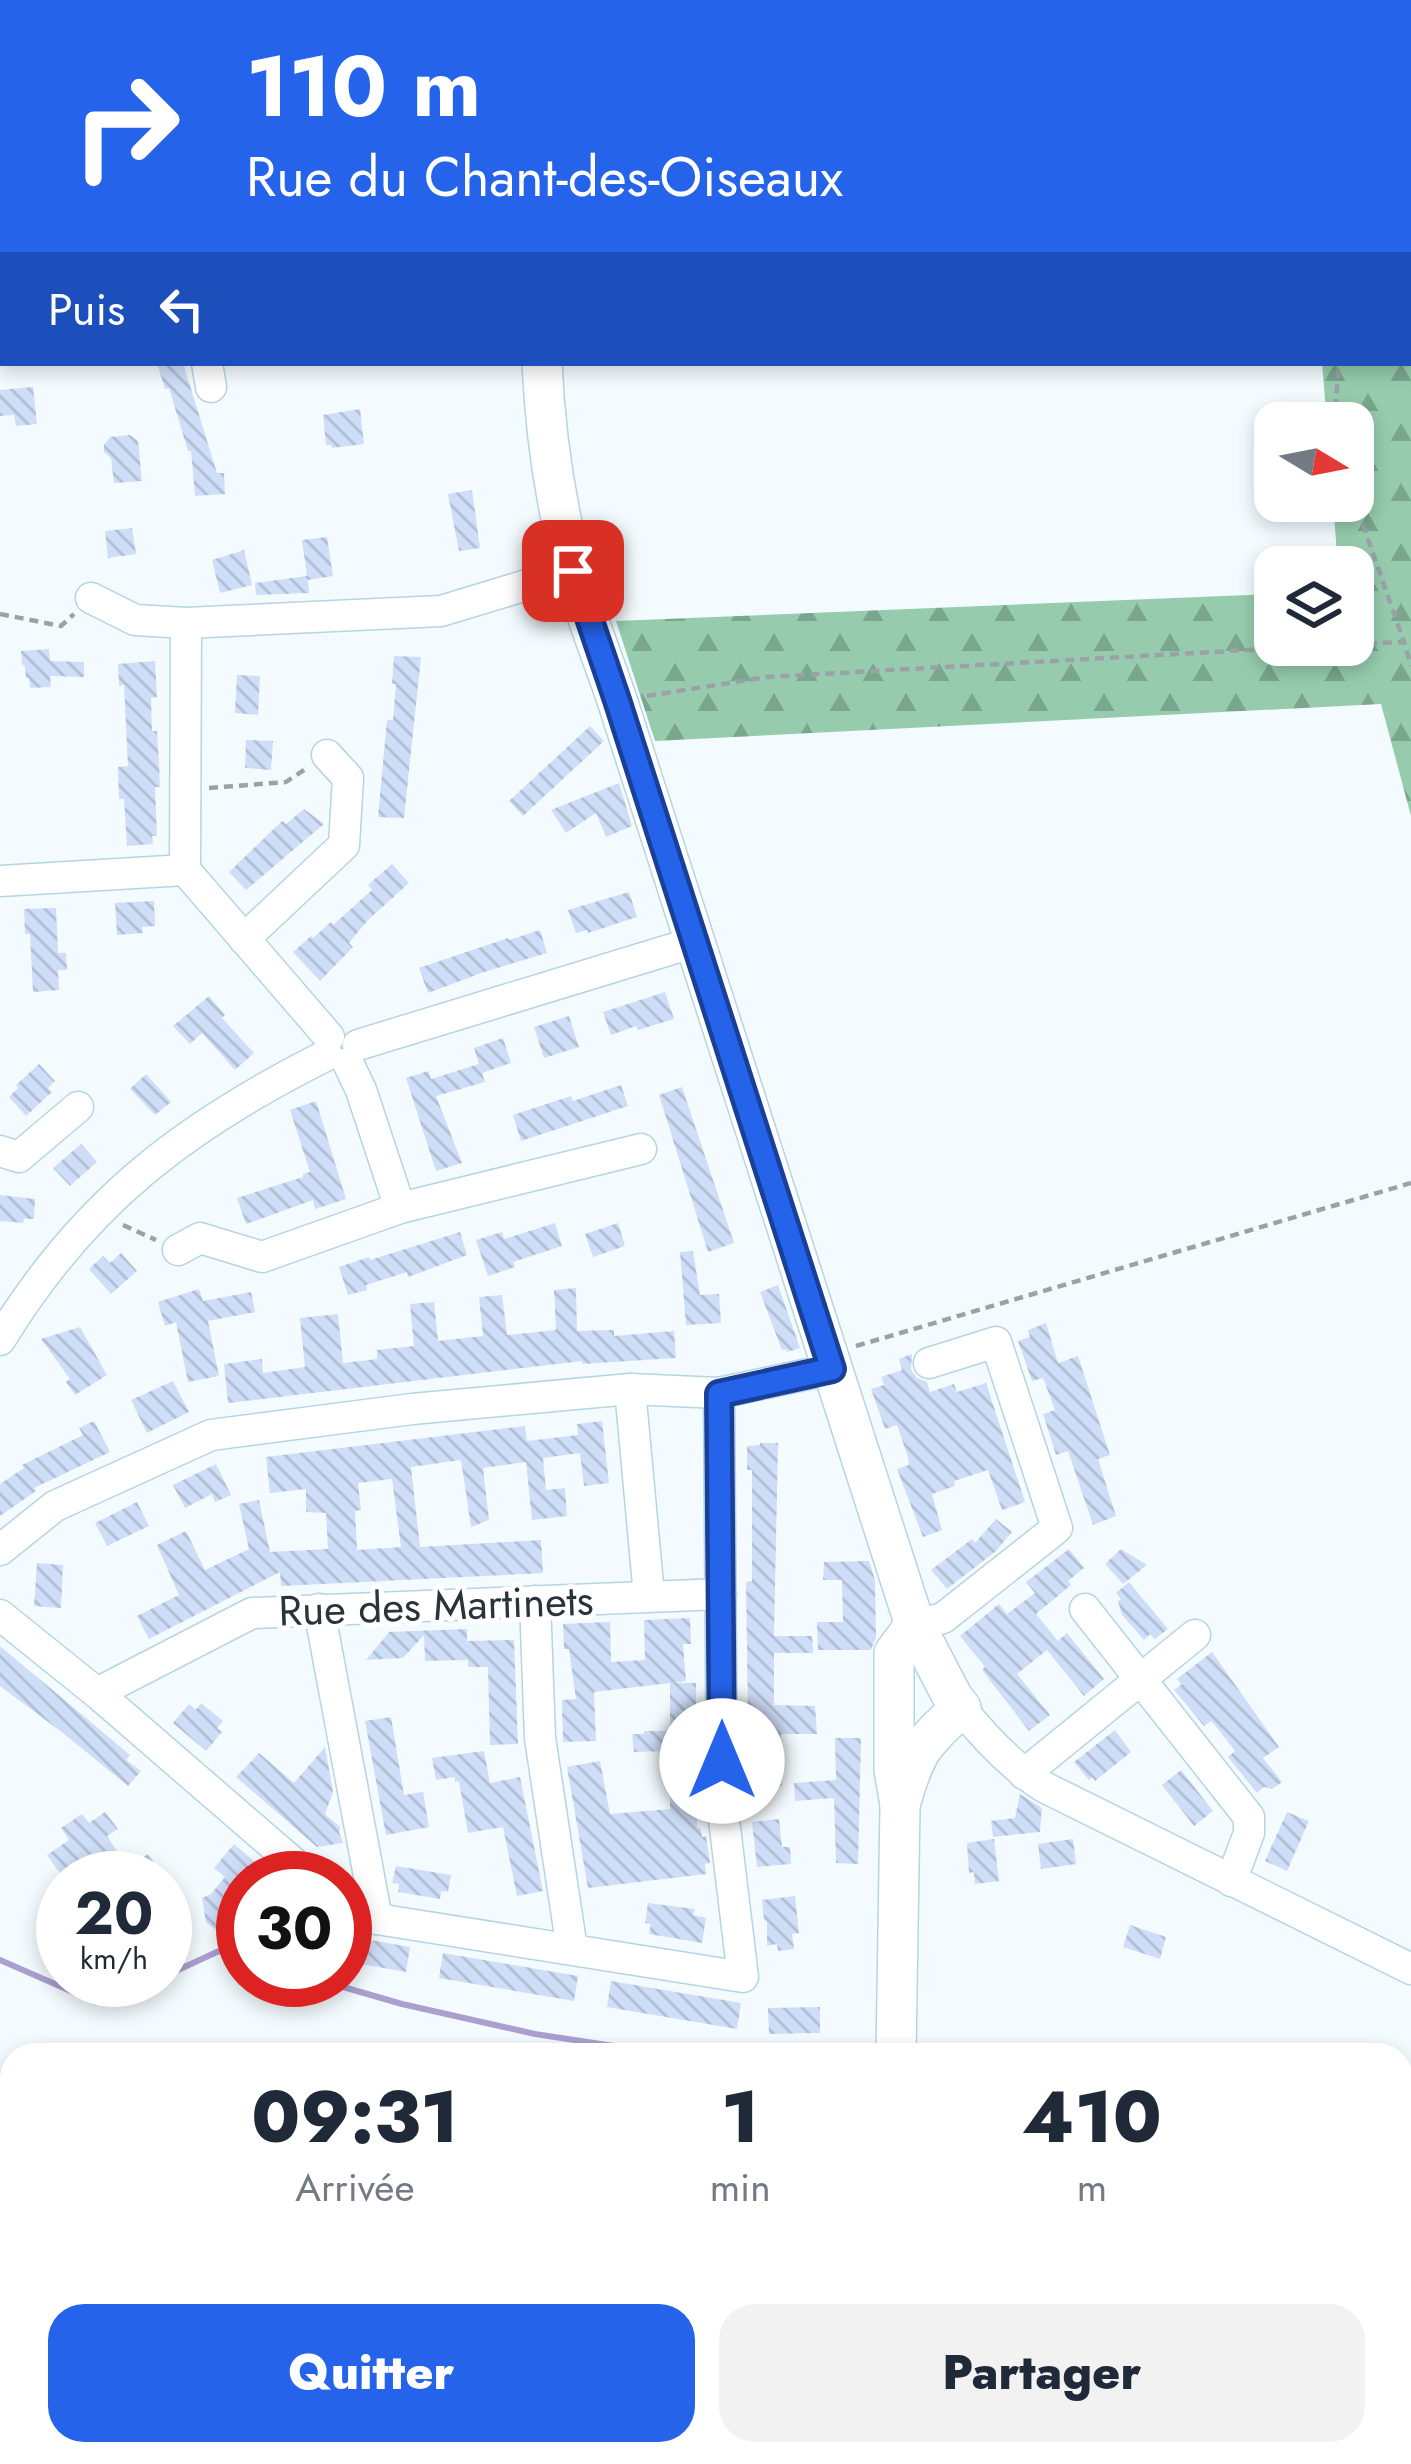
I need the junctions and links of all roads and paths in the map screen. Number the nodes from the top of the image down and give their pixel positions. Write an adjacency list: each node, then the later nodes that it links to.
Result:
1 (542, 366): 5 (main road)
2 (1339, 366): 3 (path)
3 (1337, 402)
4 (1362, 522): 9 (path)
5 (573, 571): 8 (street); 13 (main road)
6 (92, 598): 7 (path); 8 (street)
7 (0, 614)
8 (186, 623): 15 (street)
9 (1404, 642): 10 (path); 12 (path)
10 (1374, 643)
11 (1254, 650): 13 (path)
12 (1411, 666)
13 (617, 700): 19 (main road)
14 (327, 755): 15 (path); 18 (street)
15 (185, 790): 16 (street)
16 (185, 870): 17 (street); 18 (street)
17 (0, 881)
18 (244, 939): 20 (street)
19 (695, 942): 20 (street); 29 (main road)
20 (341, 1050): 25 (street); 26 (street)
21 (78, 1107): 23 (street)
22 (641, 1149): 25 (street)
23 (0, 1150)
24 (1411, 1183): 29 (path)
25 (400, 1208): 27 (street)
26 (99, 1211): 27 (path); 28 (street)
27 (178, 1250)
28 (0, 1340)
29 (829, 1362): 32 (street); 40 (main road)
30 (929, 1363): 40 (street)
31 (630, 1389): 32 (street); 33 (street); 35 (street)
32 (719, 1394): 34 (street)
33 (0, 1550)
34 (722, 1594): 35 (street, Rue des Martinets); 52 (street)
35 (649, 1596): 36 (street, Rue des Martinets)
36 (535, 1600): 37 (street, Rue des Martinets); 52 (street)
37 (319, 1609): 43 (street, Rue des Martinets); 51 (street)
38 (1085, 1609): 42 (street)
39 (0, 1615): 43 (street)
40 (915, 1625): 44 (main road); 45 (main road)
41 (1195, 1635): 42 (street)
42 (1139, 1680): 46 (street); 49 (street)
43 (97, 1693): 48 (street)
44 (957, 1703): 45 (main road); 46 (street); 47 (main road)
45 (894, 1732): 47 (main road)
46 (1024, 1774): 49 (street)
47 (899, 1805): 54 (main road)
48 (279, 1851)
49 (1231, 1881): 53 (street)
50 (372, 1917): 51 (street)
51 (377, 1919): 52 (street)
52 (572, 1949)
53 (1411, 1970)
54 (896, 2043)

